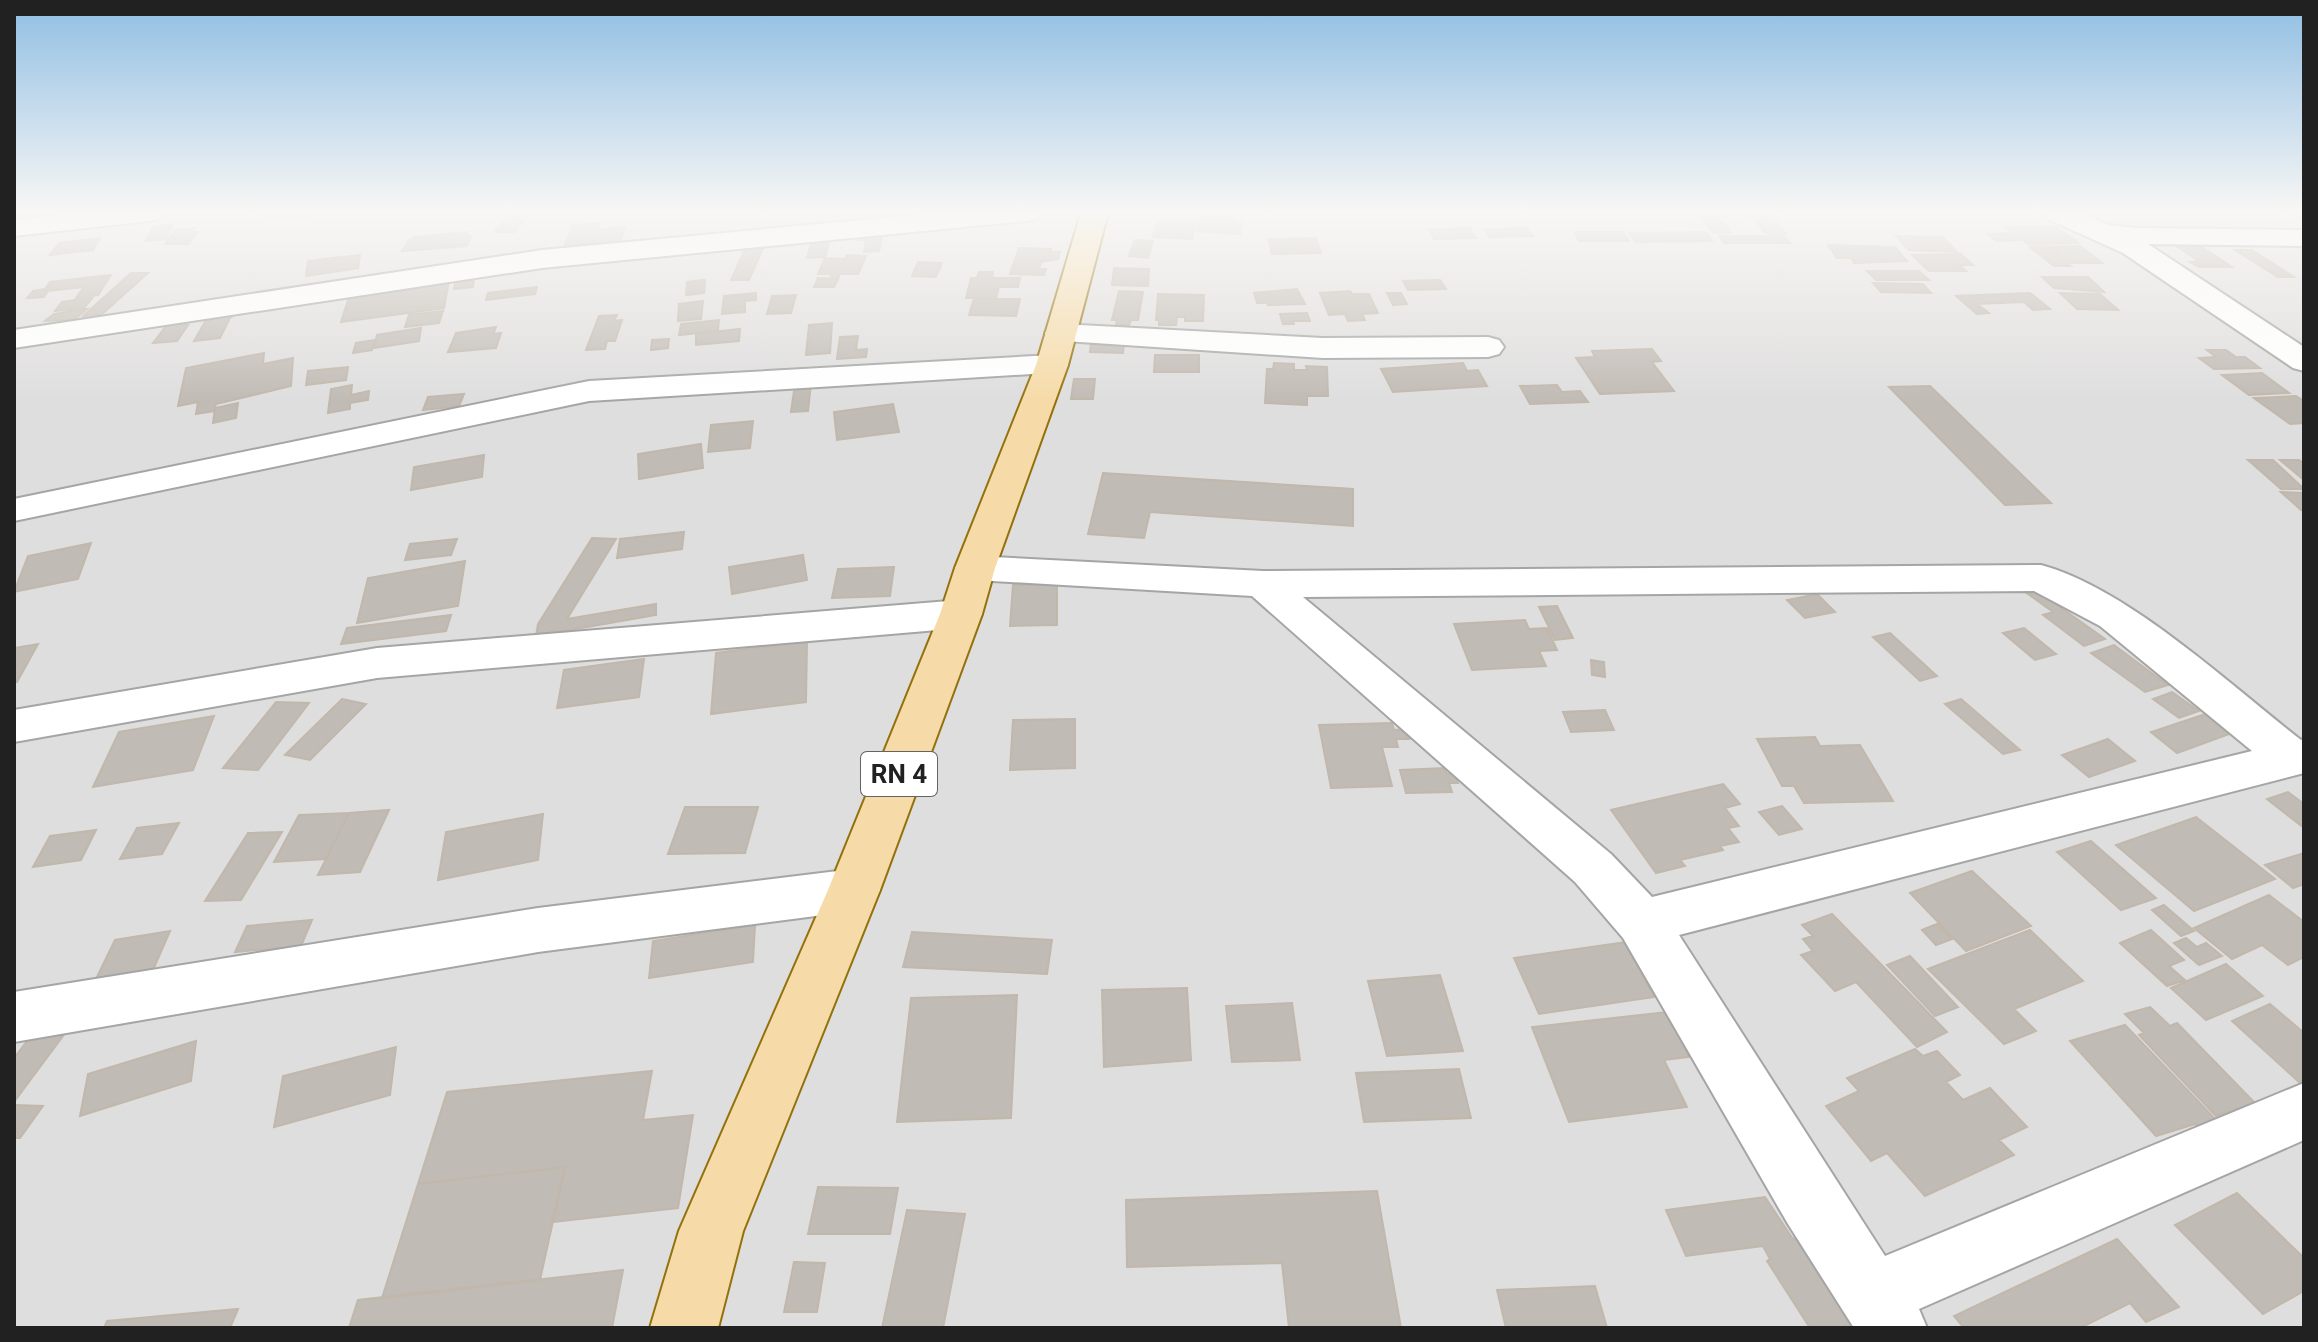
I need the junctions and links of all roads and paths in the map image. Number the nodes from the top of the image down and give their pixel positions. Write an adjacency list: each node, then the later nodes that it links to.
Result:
1 (432, 276): 4 (street)
2 (1077, 276): 6 (main road, RN 4)
3 (2176, 276): 7 (street)
4 (14, 339)
5 (1488, 347): 6 (street)
6 (1056, 349): 8 (street); 9 (main road, RN 4)
7 (2304, 361)
8 (14, 510)
9 (975, 568): 10 (street); 11 (main road, RN 4)
10 (1263, 584): 13 (street); 15 (street)
11 (961, 614): 12 (street); 14 (main road, RN 4)
12 (14, 726)
13 (2299, 758): 15 (street)
14 (854, 890): 16 (street); 19 (main road, RN 4)
15 (1642, 922): 18 (street)
16 (14, 1017)
17 (2304, 1111): 18 (street)
18 (1882, 1312)
19 (684, 1328)

